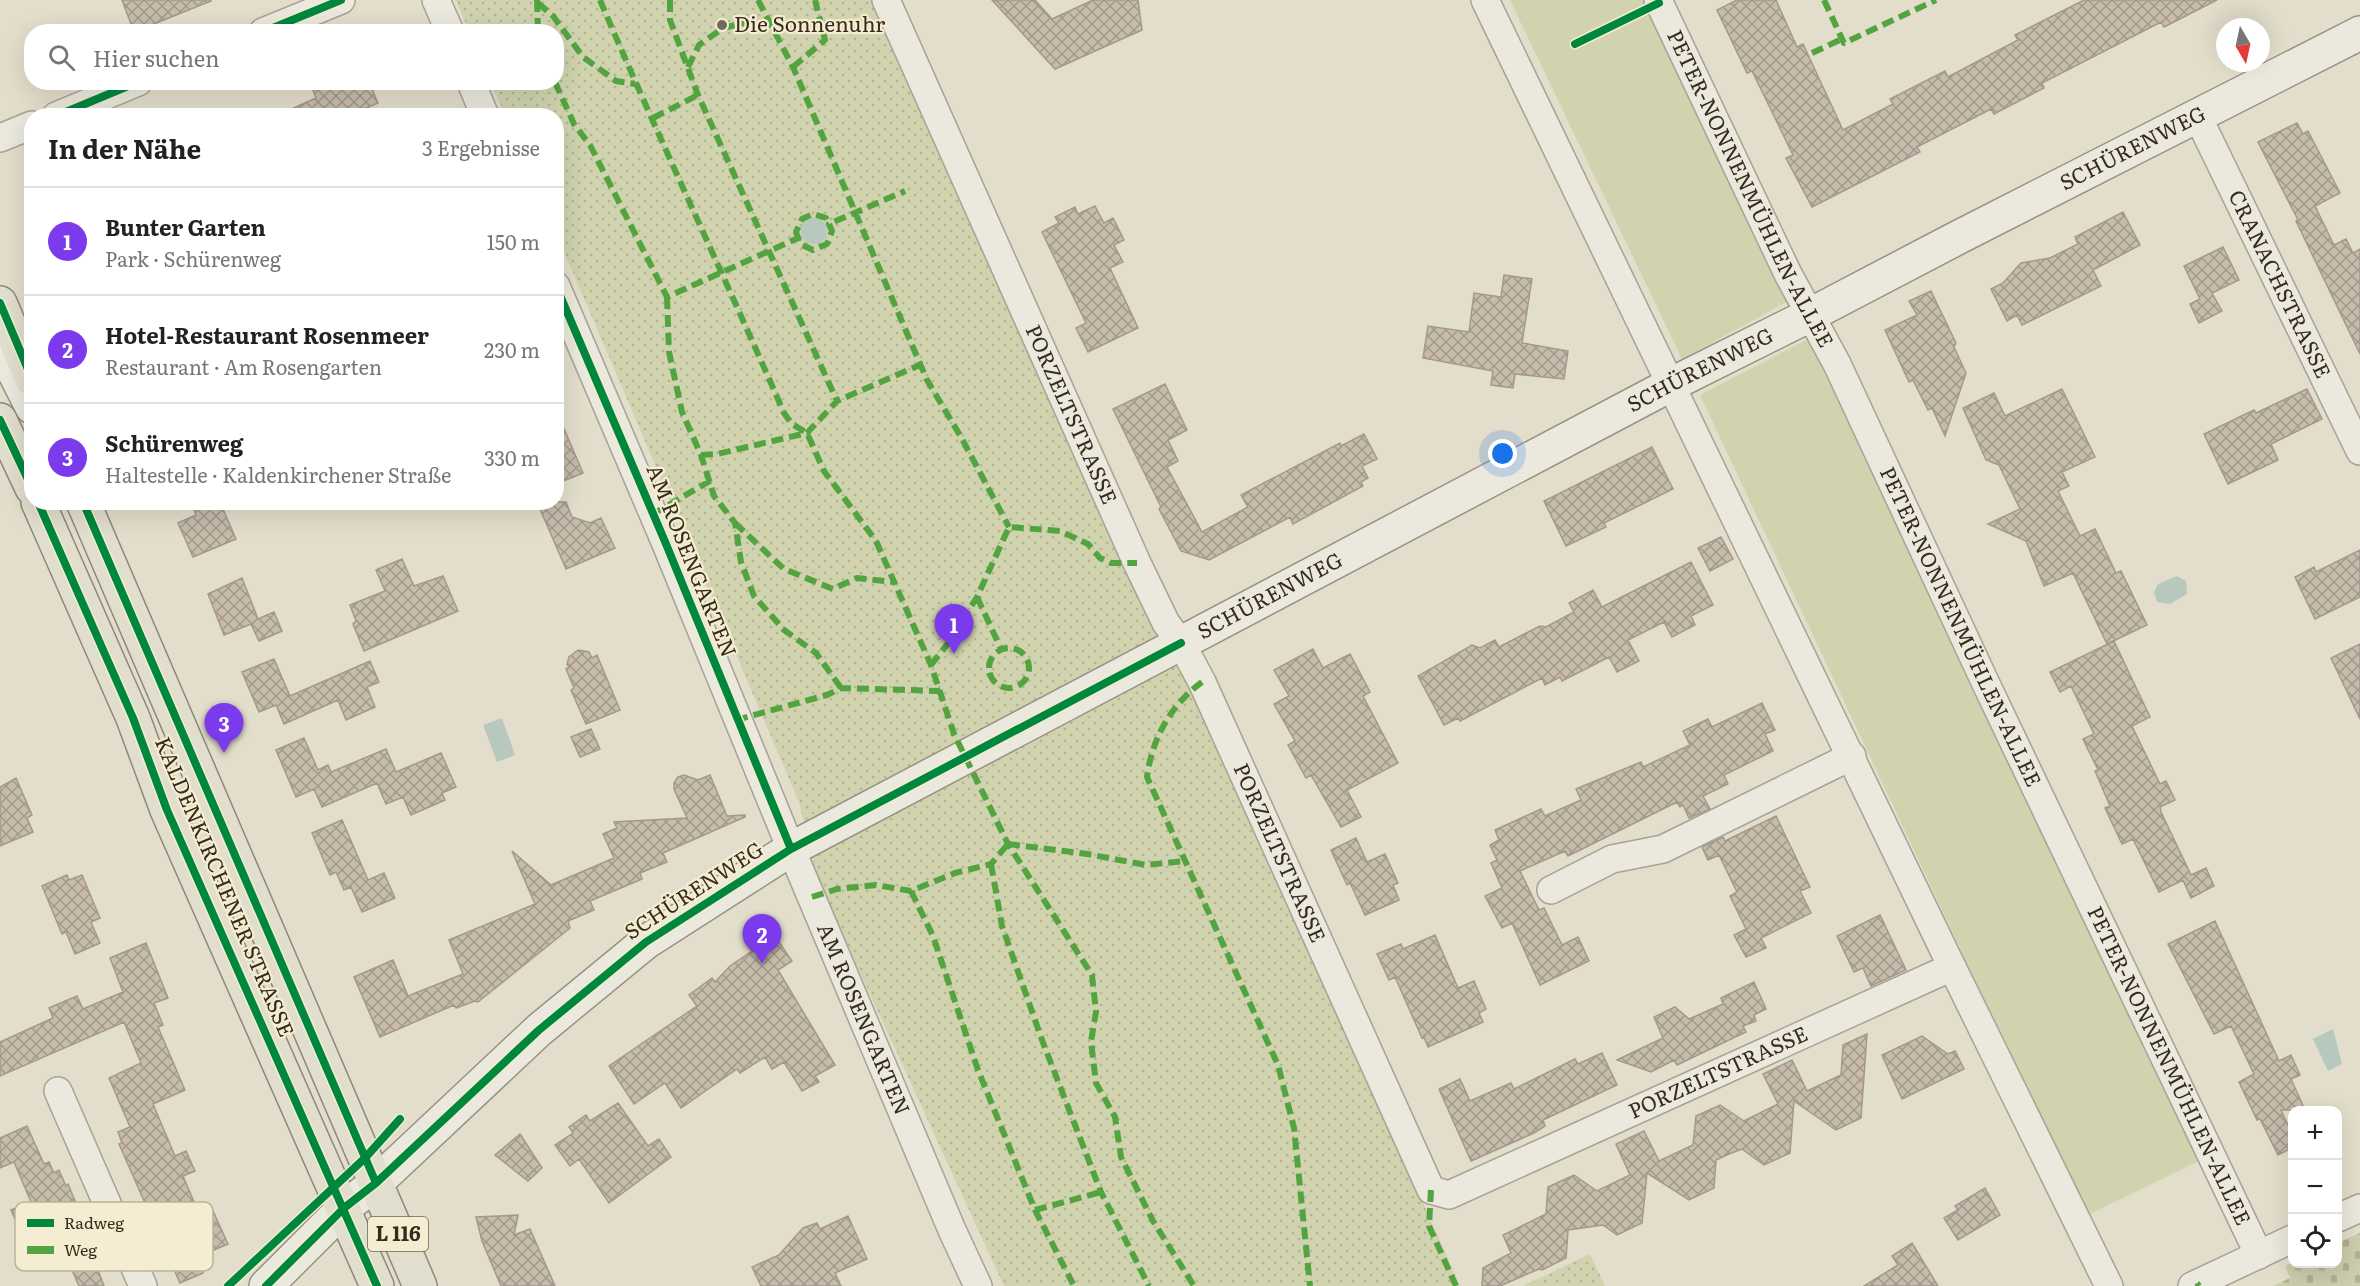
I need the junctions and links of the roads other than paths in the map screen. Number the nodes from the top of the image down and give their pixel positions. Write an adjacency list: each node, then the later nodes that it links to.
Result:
1 (341, 0): 6 (street)
2 (436, 0): 7 (street)
3 (886, 0): 28 (street, PORZELTSTRASSE)
4 (1485, 0): 21 (street)
5 (1658, 0): 18 (street, PETER-NONNENMÜHLEN-ALLEE)
6 (282, 24)
7 (446, 24)
8 (2360, 33): 13 (main road, SCHÜRENWEG)
9 (119, 90): 11 (street)
10 (474, 90): 12 (street)
11 (75, 108)
12 (482, 108)
13 (2198, 117): 18 (main road, SCHÜRENWEG); 24 (street, CRANACHSTRASSE)
14 (24, 128): 15 (street)
15 (0, 138)
16 (0, 303): 20 (main road)
17 (564, 305): 30 (street, AM ROSENGARTEN)
18 (1810, 315): 21 (main road, SCHÜRENWEG); 40 (street, PETER-NONNENMÜHLEN-ALLEE)
19 (0, 344): 22 (main road)
20 (24, 360)
21 (1670, 385): 28 (main road, SCHÜRENWEG); 29 (street)
22 (24, 391)
23 (0, 420): 25 (main road)
24 (2360, 451)
25 (24, 471)
26 (41, 510): 37 (main road, KALDENKIRCHENER STRASSE / L 116)
27 (86, 510): 34 (main road, KALDENKIRCHENER STRASSE / L 116)
28 (1181, 643): 30 (main road, SCHÜRENWEG); 32 (street, PORZELTSTRASSE)
29 (1852, 756): 31 (street); 32 (street)
30 (790, 849): 34 (main road, SCHÜRENWEG); 46 (street, AM ROSENGARTEN)
31 (1551, 890)
32 (1952, 967): 47 (street)
33 (58, 1091): 35 (street)
34 (376, 1183): 37 (main road, SCHÜRENWEG); 45 (main road, KALDENKIRCHENER STRASSE / L 116)
35 (106, 1202)
36 (2360, 1208): 38 (street)
37 (344, 1209): 43 (main road, SCHÜRENWEG); 44 (main road, KALDENKIRCHENER STRASSE / L 116)
38 (2342, 1216)
39 (2288, 1241): 40 (street)
40 (2259, 1255): 48 (street)
41 (136, 1271): 42 (street)
42 (143, 1286)
43 (266, 1286)
44 (377, 1286)
45 (420, 1286)
46 (978, 1286)
47 (2109, 1286)
48 (2192, 1286)

